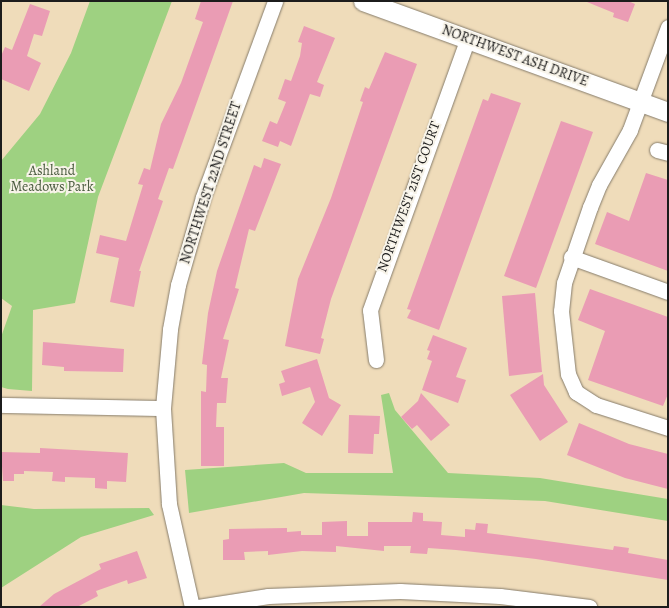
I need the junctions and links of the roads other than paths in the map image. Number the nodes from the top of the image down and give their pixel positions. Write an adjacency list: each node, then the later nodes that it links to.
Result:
1 (275, 1): 11 (street, NORTHWEST 22ND STREET)
2 (363, 1): 4 (street, NORTHWEST ASH DRIVE)
3 (668, 27): 5 (street)
4 (468, 38): 5 (street, NORTHWEST ASH DRIVE); 9 (street, NORTHWEST 21ST COURT)
5 (640, 102): 6 (street, NORTHWEST ASH DRIVE); 7 (street)
6 (668, 112)
7 (572, 257): 8 (street); 12 (street)
8 (668, 292)
9 (376, 360)
10 (1, 405): 11 (street)
11 (163, 408): 13 (street, NORTHWEST 22ND STREET)
12 (668, 428)
13 (192, 607)
14 (198, 607): 15 (street)
15 (589, 607)

